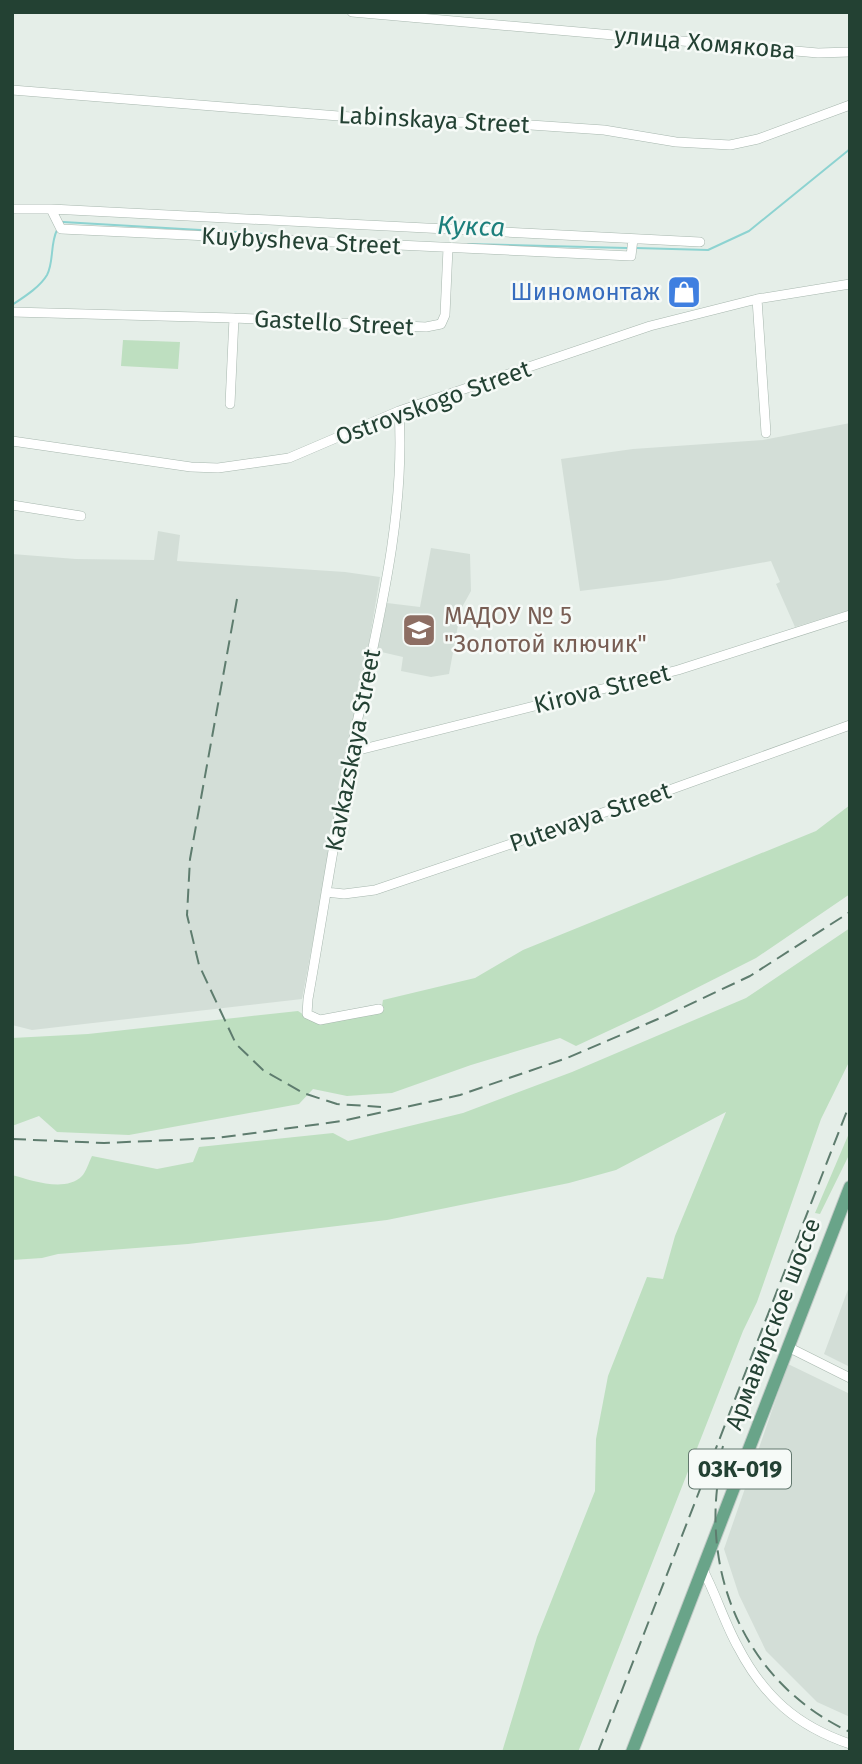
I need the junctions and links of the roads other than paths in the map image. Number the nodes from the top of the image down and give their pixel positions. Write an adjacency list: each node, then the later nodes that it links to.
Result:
1 (352, 12): 2 (street, улица Хомякова)
2 (850, 52)
3 (12, 90): 4 (street, Labinskaya Street)
4 (850, 105)
5 (12, 209): 6 (street, Kuybysheva Street)
6 (51, 209): 8 (street, Kuybysheva Street); 9 (street, Kuybysheva Street)
7 (700, 242): 8 (street, Kuybysheva Street)
8 (632, 245): 9 (street, Kuybysheva Street)
9 (448, 248): 13 (street, Gastello Street)
10 (850, 284): 11 (street, Ostrovskogo Street)
11 (757, 299): 15 (street, Ostrovskogo Street); 16 (street)
12 (12, 312): 13 (street, Gastello Street)
13 (234, 318): 14 (street, Gastello Street)
14 (230, 404)
15 (399, 411): 17 (street, Ostrovskogo Street); 22 (street, Kavkazskaya Street)
16 (766, 433)
17 (12, 441)
18 (12, 505): 19 (street)
19 (81, 516)
20 (850, 615): 22 (street, Kirova Street)
21 (850, 725): 23 (street, Putevaya Street)
22 (351, 752): 23 (street, Kavkazskaya Street)
23 (326, 892): 24 (street, Kavkazskaya Street)
24 (379, 1009)
25 (850, 1186): 26 (main road, Армавирское шоссе / 03К-019)
26 (788, 1347): 27 (street); 28 (main road, Армавирское шоссе / 03К-019)
27 (850, 1378)
28 (702, 1568): 29 (street); 30 (main road, Армавирское шоссе / 03К-019)
29 (850, 1744)
30 (632, 1752)

